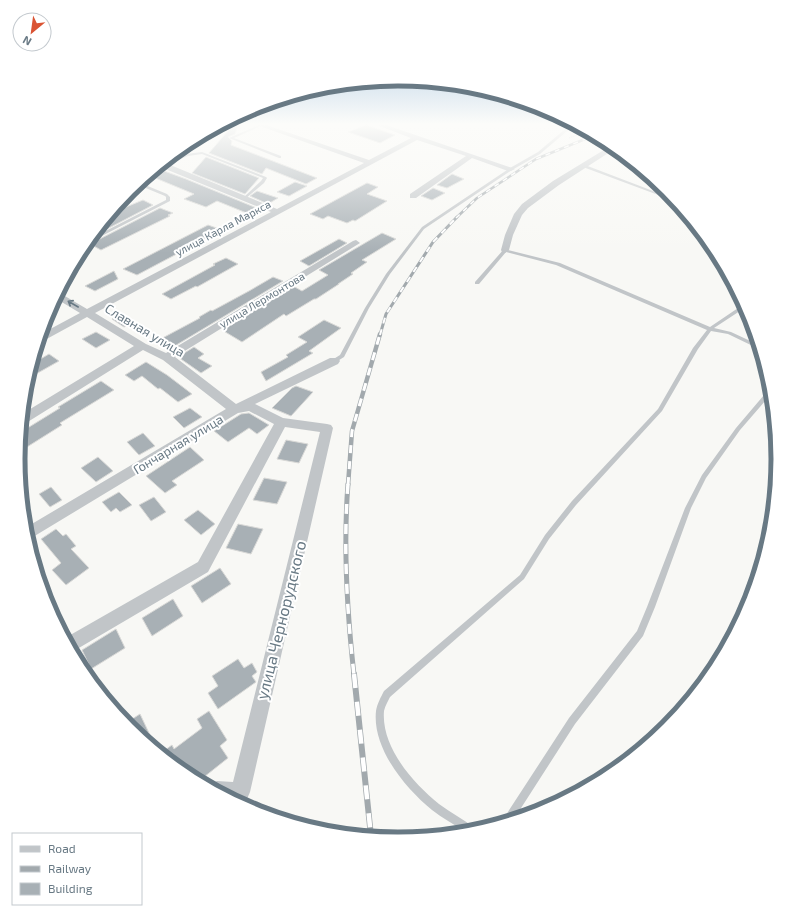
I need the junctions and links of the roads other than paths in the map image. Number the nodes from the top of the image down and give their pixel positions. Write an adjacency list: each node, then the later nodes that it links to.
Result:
1 (168, 168): 12 (street)
2 (239, 168): 12 (lane)
3 (358, 168): 13 (street, улица Карла Маркса)
4 (453, 168): 11 (street)
5 (507, 168): 8 (street)
6 (581, 168): 16 (street)
7 (589, 168): 10 (lane)
8 (511, 169): 26 (lane)
9 (144, 186): 14 (lane)
10 (662, 195)
11 (413, 196)
12 (245, 198): 13 (street)
13 (278, 212): 20 (street, улица Карла Маркса)
14 (98, 236)
15 (356, 243): 25 (street, улица Лермонтова)
16 (505, 250): 17 (lane); 21 (lane)
17 (477, 283)
18 (61, 297): 20 (street, Славная улица, one-way to 18)
19 (740, 309): 21 (lane)
20 (89, 313): 22 (street, улица Карла Маркса); 24 (street, Славная улица)
21 (710, 328): 23 (lane); 35 (lane)
22 (46, 335)
23 (753, 344)
24 (142, 346): 25 (street, Славная улица); 29 (street)
25 (167, 358): 28 (street, Славная улица)
26 (334, 361): 28 (street, Гончарная улица)
27 (766, 396): 34 (lane)
28 (235, 409): 30 (street); 31 (street, Гончарная улица)
29 (27, 417)
30 (281, 422): 32 (street); 33 (street, улица Чернорудского)
31 (32, 531)
32 (74, 642)
33 (230, 792)
34 (510, 814)
35 (463, 825)

